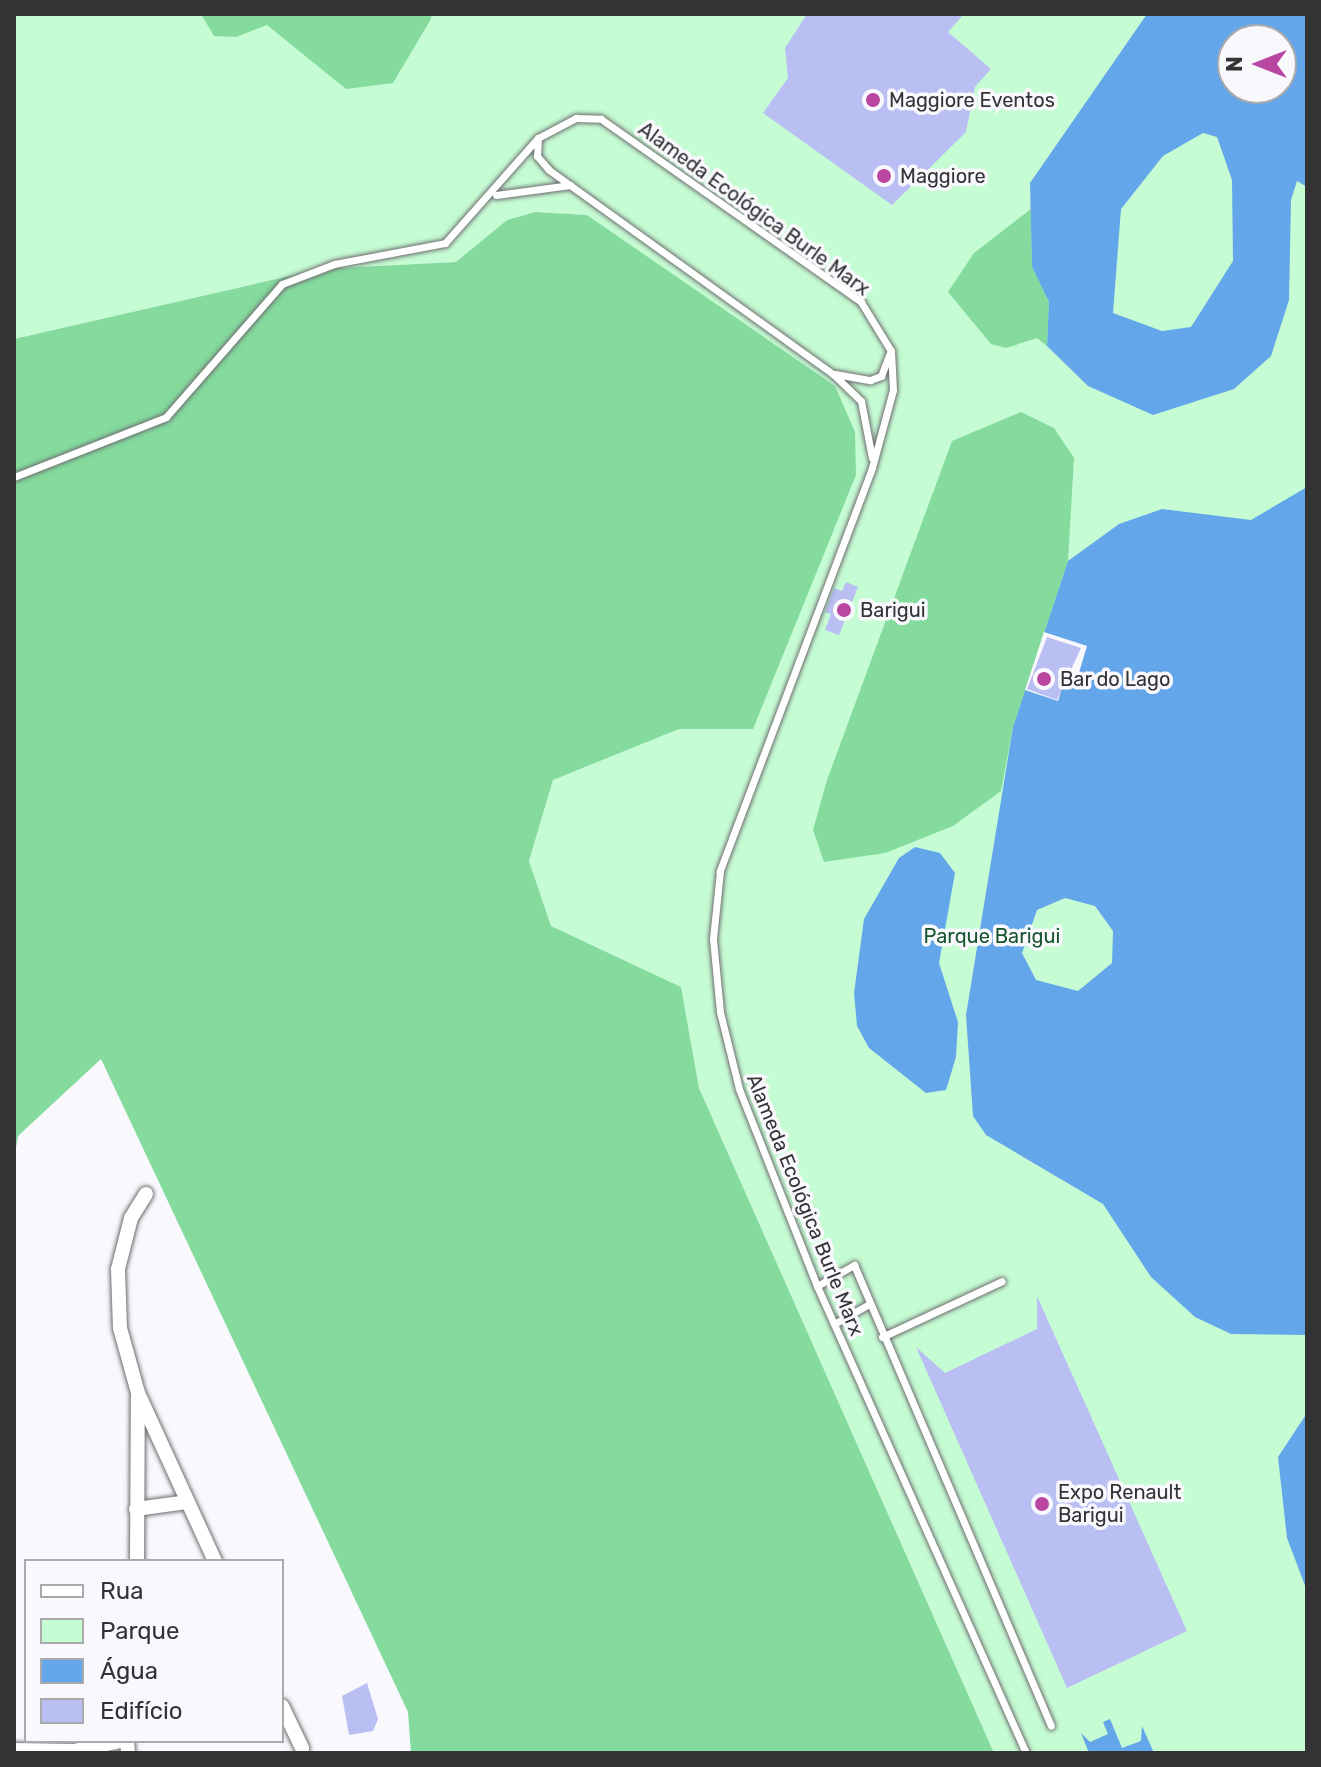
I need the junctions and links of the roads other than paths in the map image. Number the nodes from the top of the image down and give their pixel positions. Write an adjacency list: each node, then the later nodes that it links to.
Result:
1 (538, 138): 2 (lane); 3 (lane, Alameda Ecológica Burle Marx); 4 (lane, Alameda Ecológica Burle Marx)
2 (572, 185): 3 (lane); 5 (lane)
3 (494, 196): 7 (lane, Alameda Ecológica Burle Marx)
4 (891, 351): 5 (lane); 6 (lane, Alameda Ecológica Burle Marx)
5 (833, 374): 6 (lane)
6 (872, 468): 10 (lane, Alameda Ecológica Burle Marx)
7 (14, 477)
8 (146, 1194): 14 (street)
9 (1002, 1281): 13 (lane)
10 (817, 1286): 11 (lane); 12 (lane, Alameda Ecológica Burle Marx)
11 (869, 1304): 12 (lane); 13 (lane)
12 (834, 1324): 24 (lane, Alameda Ecológica Burle Marx)
13 (882, 1337): 20 (lane)
14 (138, 1393): 15 (street); 16 (street)
15 (187, 1502): 16 (street); 18 (street)
16 (136, 1509): 17 (street)
17 (137, 1559)
18 (214, 1559)
19 (284, 1710): 22 (street)
20 (1051, 1726)
21 (112, 1743): 23 (street)
22 (302, 1748)
23 (14, 1750)
24 (1026, 1753)

